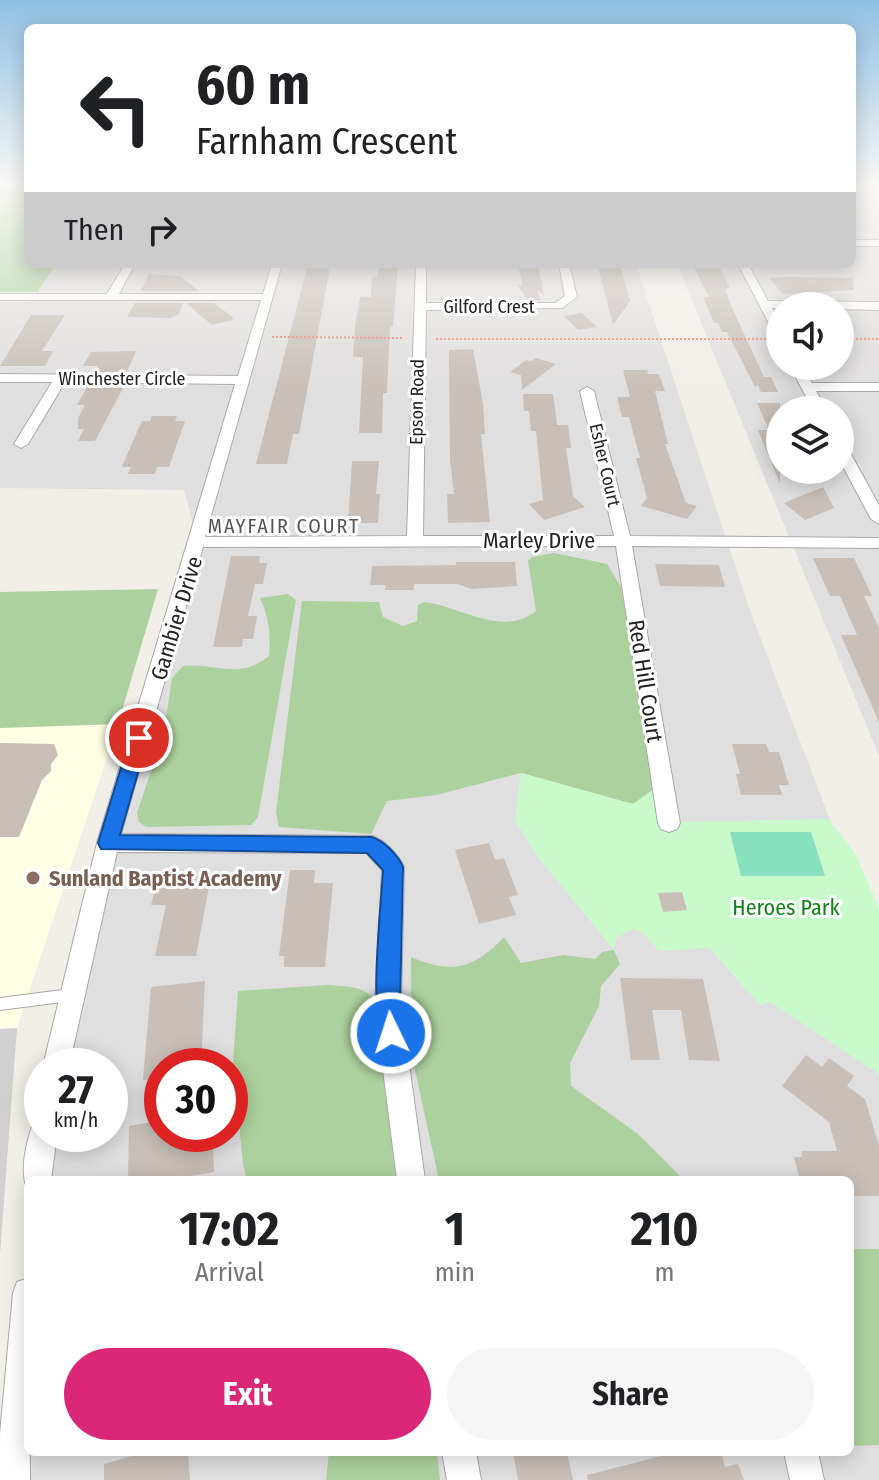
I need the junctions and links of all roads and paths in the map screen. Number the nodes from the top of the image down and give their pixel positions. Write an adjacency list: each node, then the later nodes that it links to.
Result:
1 (128, 268): 7 (street)
2 (276, 268): 8 (street, Gambier Drive)
3 (421, 268): 11 (street, Epson Road)
4 (565, 268): 11 (street, Gilford Crest)
5 (745, 268): 9 (street)
6 (0, 297): 7 (street)
7 (111, 297): 8 (street)
8 (267, 297): 12 (street, Gambier Drive)
9 (765, 304): 10 (street)
10 (879, 306)
11 (419, 307): 14 (street, Epson Road)
12 (256, 336): 14 (path); 19 (street, Gambier Drive)
13 (766, 337): 14 (path)
14 (418, 339): 28 (street, Epson Road)
15 (854, 339): 16 (path)
16 (879, 339)
17 (0, 378): 18 (street, Winchester Circle)
18 (61, 378): 19 (street, Winchester Circle); 25 (street)
19 (243, 380): 30 (street, Gambier Drive)
20 (803, 380): 21 (street)
21 (807, 387): 22 (street); 24 (street)
22 (879, 387)
23 (587, 391): 29 (street, Esher Court)
24 (812, 396)
25 (21, 444)
26 (854, 473): 27 (street)
27 (879, 519)
28 (415, 540): 29 (street, Marley Drive); 30 (street, Marley Drive)
29 (623, 540): 31 (street, Marley Drive); 32 (street, Red Hill Court)
30 (198, 542): 33 (street, Gambier Drive)
31 (879, 543)
32 (669, 823)
33 (108, 843): 34 (street, Gambier Drive); 39 (street)
34 (70, 995): 35 (lane); 36 (street, Gambier Drive)
35 (0, 1004)
36 (60, 1048)
37 (41, 1152): 38 (street)
38 (38, 1176)
39 (410, 1176)
40 (24, 1343): 43 (street)
41 (460, 1456): 44 (street)
42 (802, 1456): 45 (street)
43 (13, 1480)
44 (464, 1480)
45 (807, 1480)

